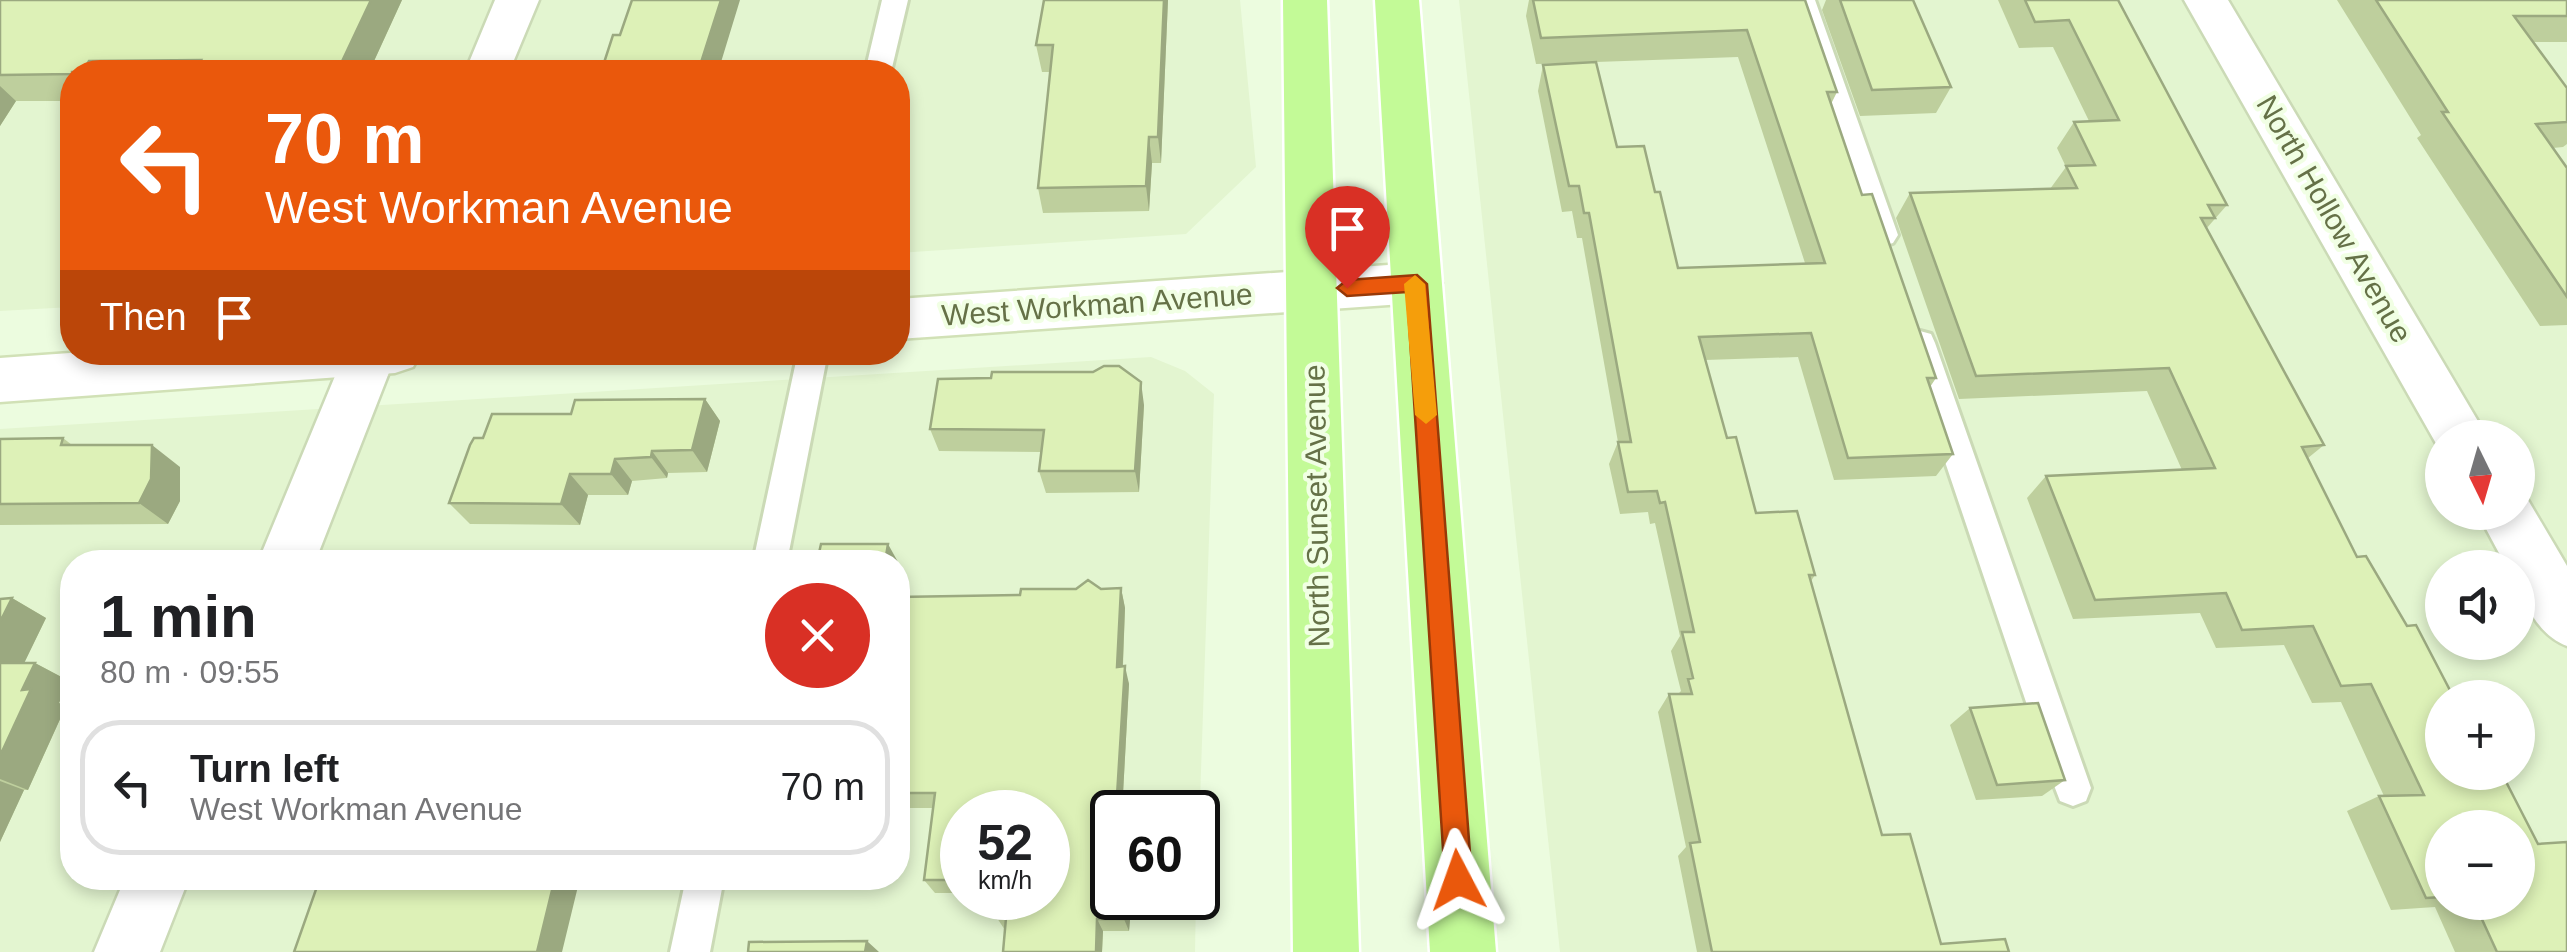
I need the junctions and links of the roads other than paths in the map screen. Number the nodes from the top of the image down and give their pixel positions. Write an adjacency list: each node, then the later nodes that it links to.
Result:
1 (517, 0): 7 (street)
2 (894, 0): 8 (lane)
3 (1305, 0): 11 (main road, North Sunset Avenue)
4 (1396, 0): 10 (main road)
5 (1802, 0): 9 (lane)
6 (2206, 0): 18 (street, North Hollow Avenue)
7 (492, 60)
8 (881, 60)
9 (1892, 263)
10 (1417, 284): 11 (street, West Workman Avenue); 29 (main road)
11 (1312, 290): 12 (street, West Workman Avenue); 28 (main road, North Sunset Avenue)
12 (910, 317)
13 (1912, 319): 23 (lane)
14 (211, 365): 17 (street)
15 (374, 365): 20 (street)
16 (811, 365): 21 (lane)
17 (0, 380)
18 (2451, 420)
19 (2515, 530): 22 (street)
20 (291, 550)
21 (773, 550)
22 (2567, 619)
23 (2073, 788)
24 (153, 890): 26 (street)
25 (703, 890): 27 (lane)
26 (127, 952)
27 (690, 952)
28 (1326, 952)
29 (1463, 952)

